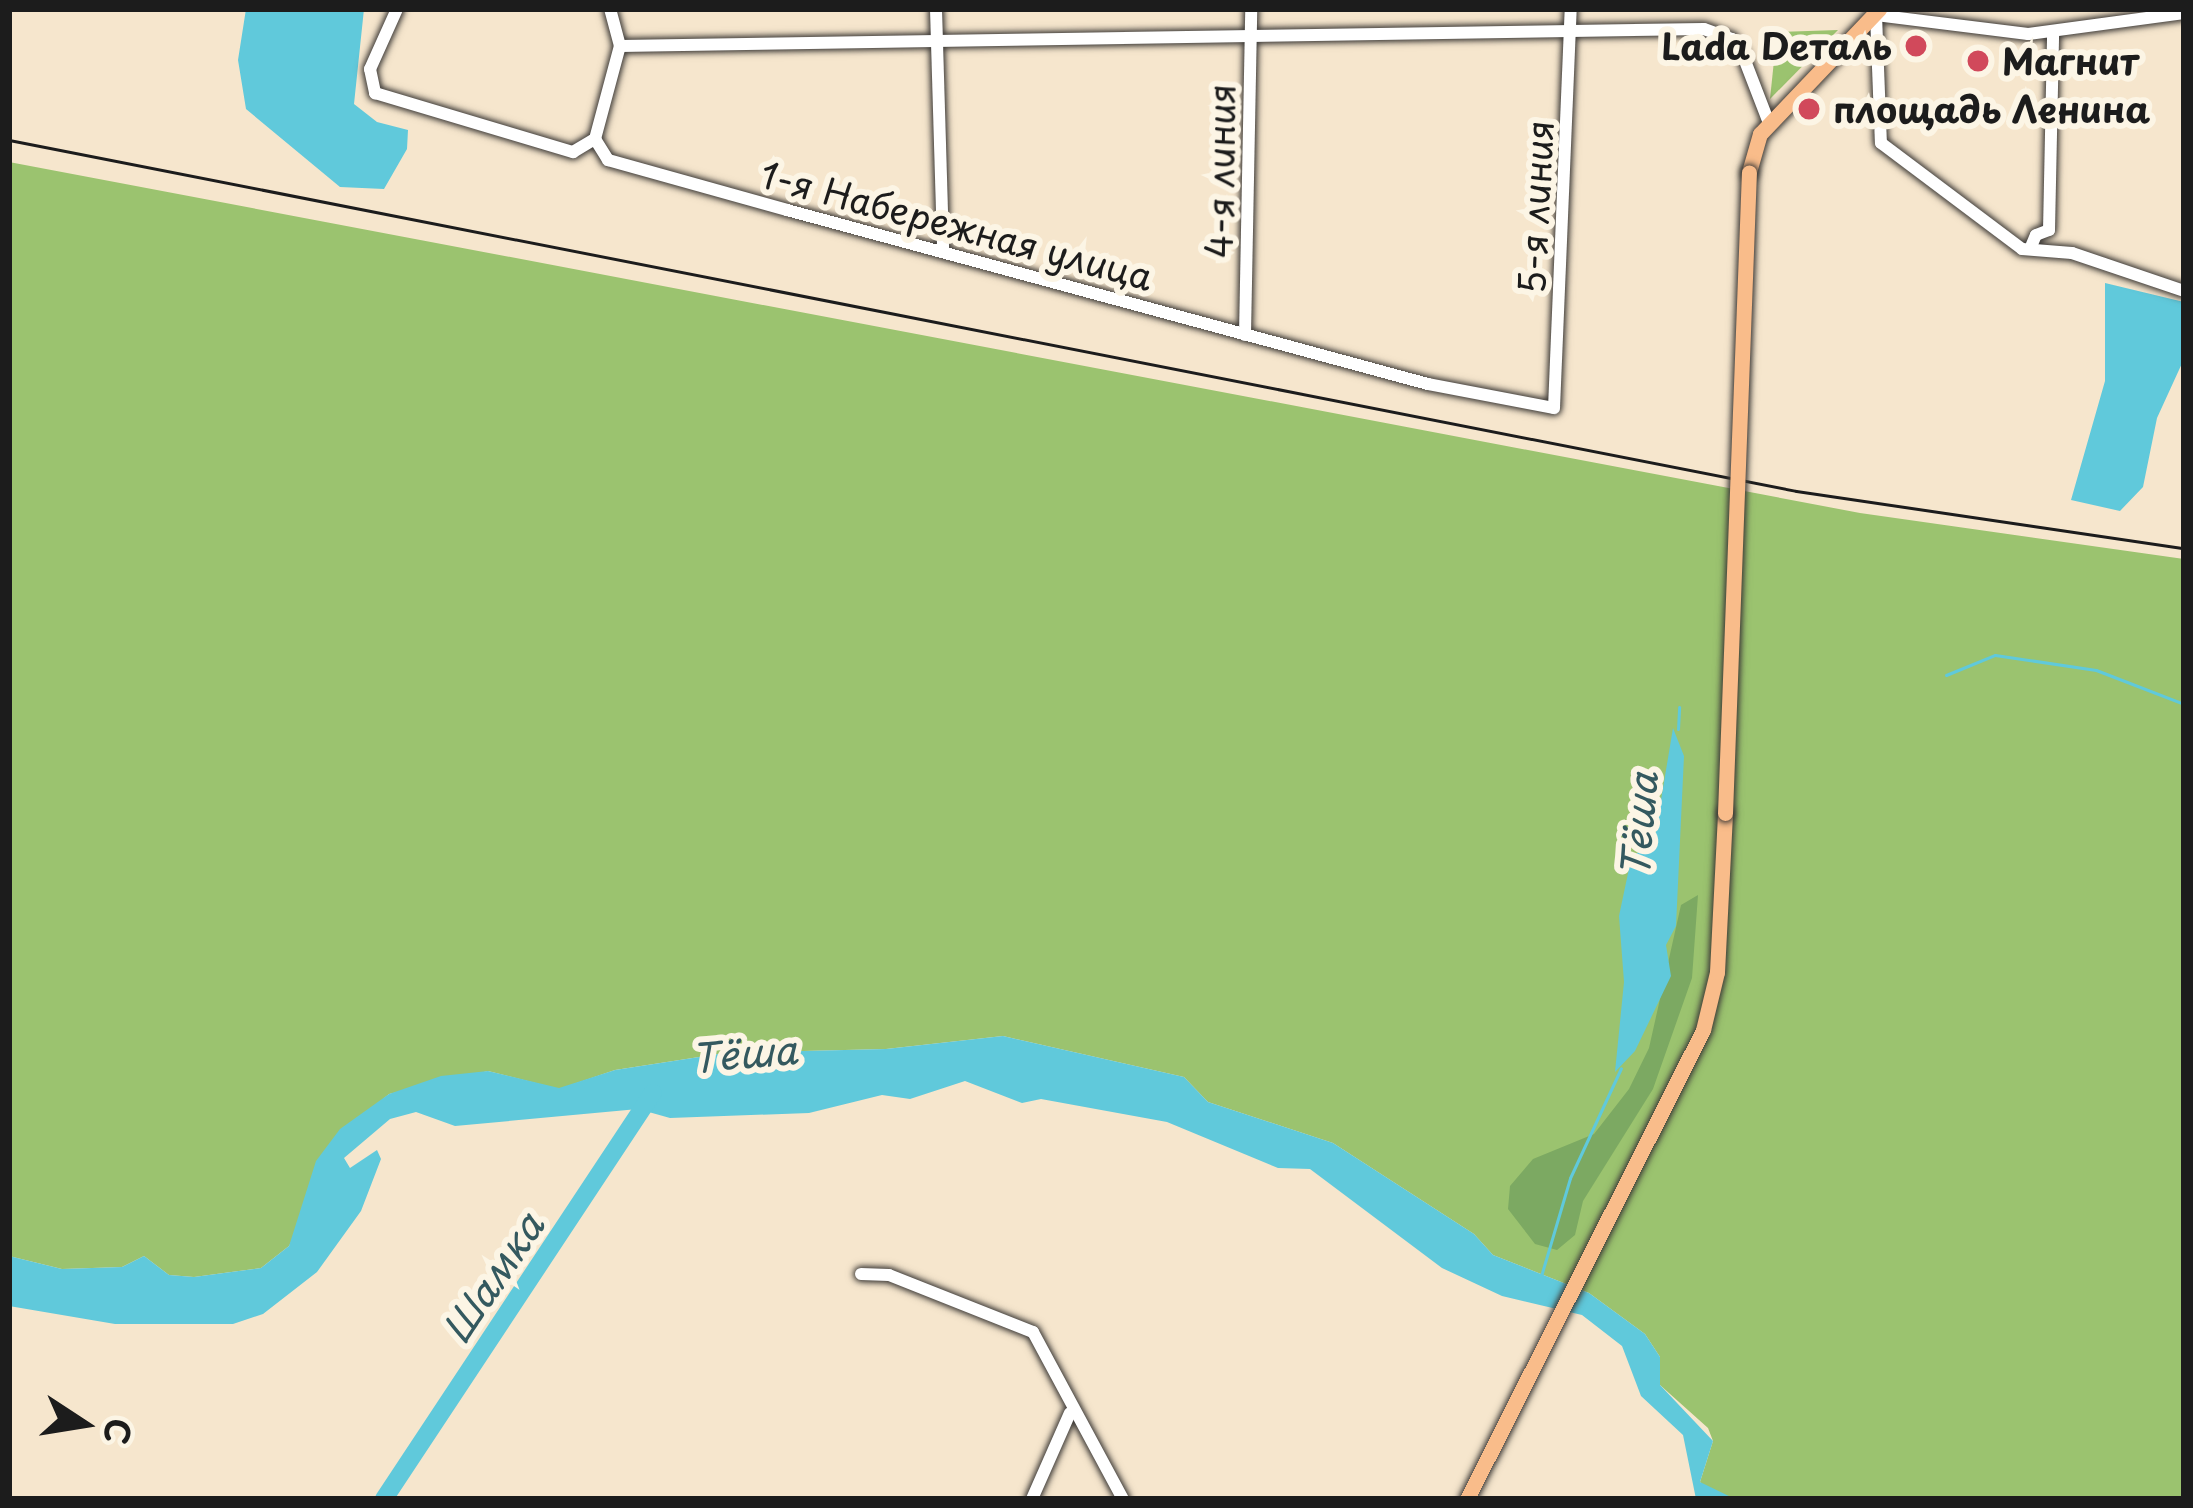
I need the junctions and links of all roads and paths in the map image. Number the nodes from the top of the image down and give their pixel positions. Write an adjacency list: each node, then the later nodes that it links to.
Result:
1 (397, 9): 14 (street)
2 (610, 9): 12 (street)
3 (936, 9): 11 (street)
4 (1251, 9): 10 (street, 4-я линия)
5 (1571, 9): 8 (street, 5-я линия)
6 (1877, 12): 9 (street); 13 (main road); 16 (street)
7 (2184, 13): 9 (street)
8 (1572, 30): 10 (street); 13 (street); 19 (street, 5-я линия)
9 (2053, 32): 16 (street)
10 (1252, 37): 11 (street); 18 (street, 4-я линия)
11 (937, 42): 12 (street); 15 (street)
12 (620, 46): 14 (street)
13 (1769, 123): 24 (main road, bridge)
14 (595, 139): 15 (street, 1-я Набережная улица)
15 (943, 249): 18 (street, 1-я Набережная улица)
16 (2030, 250): 17 (street)
17 (2184, 291)
18 (1245, 334): 19 (street, 1-я Набережная улица)
19 (1554, 408)
20 (861, 1274): 21 (street)
21 (1071, 1412): 22 (street); 23 (street)
22 (1032, 1499)
23 (1123, 1499)
24 (1467, 1499)

